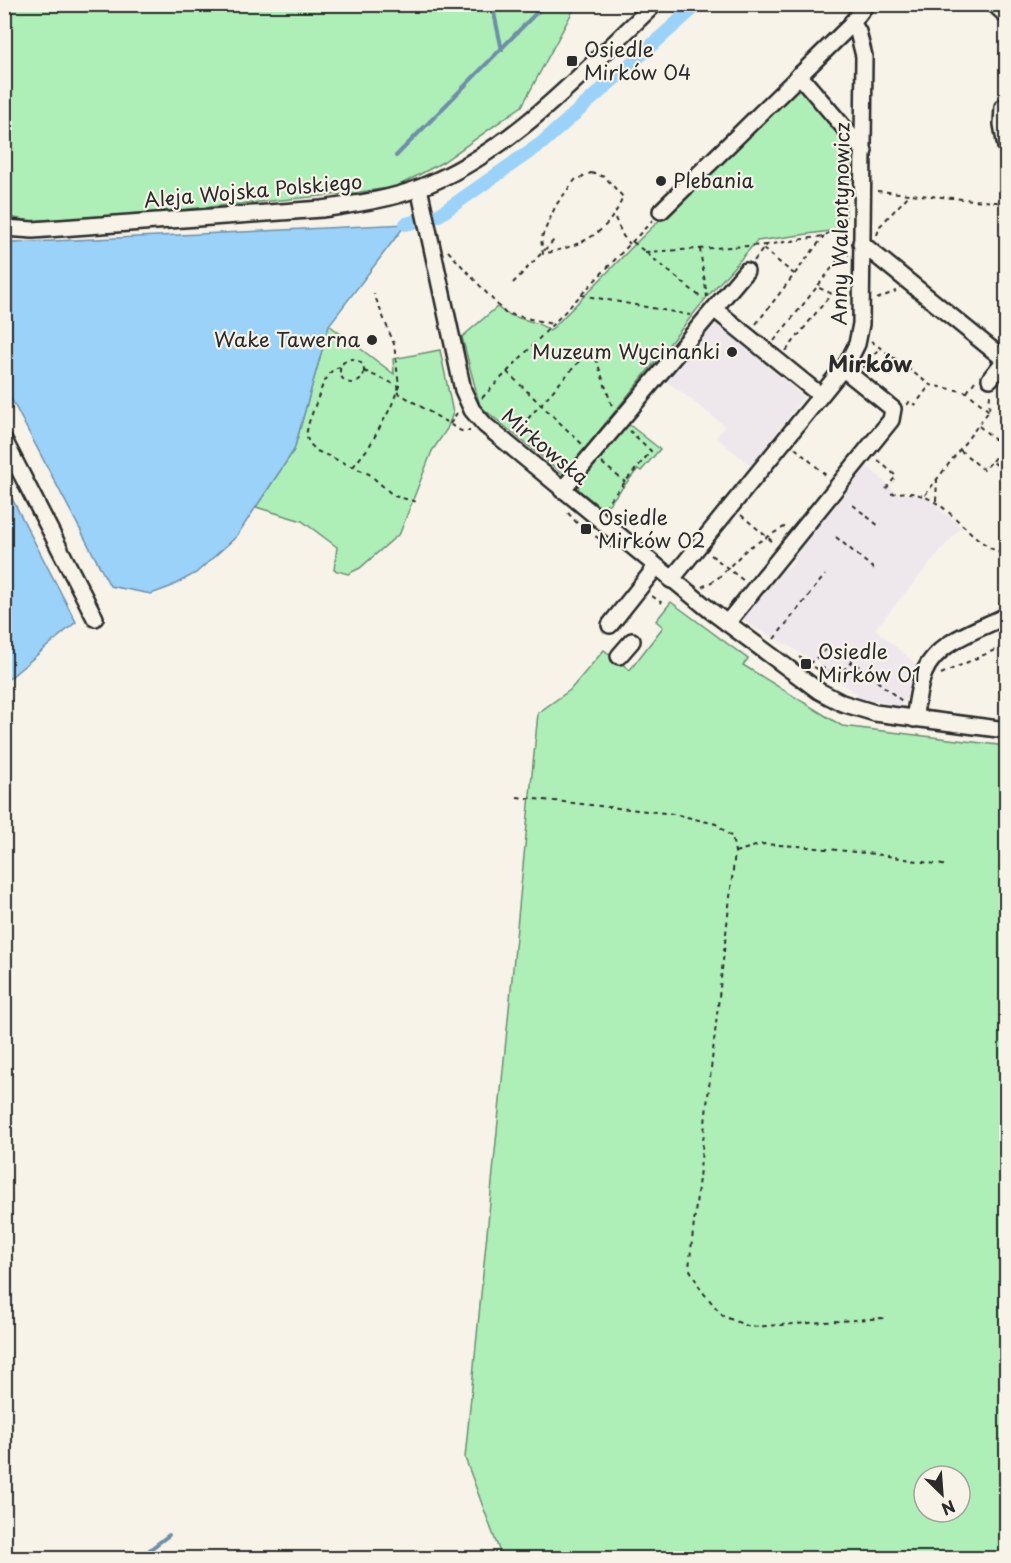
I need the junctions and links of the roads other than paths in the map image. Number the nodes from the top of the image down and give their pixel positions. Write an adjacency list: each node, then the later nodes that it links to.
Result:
1 (656, 4): 10 (street, Aleja Wojska Polskiego)
2 (866, 4): 5 (street)
3 (994, 4): 4 (street)
4 (1006, 15)
5 (852, 22): 6 (street); 9 (street, Anny Walentynowicz)
6 (800, 75): 9 (street); 11 (street)
7 (1003, 107): 8 (street)
8 (1006, 147)
9 (864, 151): 13 (street, Anny Walentynowicz)
10 (419, 188): 12 (street, Aleja Wojska Polskiego); 21 (street, Mirkowska)
11 (661, 211)
12 (4, 228)
13 (862, 245): 16 (street); 17 (street, Anny Walentynowicz)
14 (746, 271): 15 (street)
15 (711, 313): 19 (street); 21 (street)
16 (1006, 359): 18 (street)
17 (845, 371): 19 (street, Anny Walentynowicz); 26 (street)
18 (990, 379)
19 (820, 395): 23 (street, Anny Walentynowicz)
20 (4, 440): 25 (street)
21 (562, 490): 22 (street, Mirkowska)
22 (656, 567): 23 (street, Mirkowska); 27 (street)
23 (671, 580): 26 (street, Mirkowska)
24 (1006, 616): 30 (street)
25 (95, 618)
26 (727, 623): 30 (street, Mirkowska)
27 (610, 625)
28 (632, 640): 29 (street)
29 (619, 656)
30 (914, 718): 31 (street, Mirkowska)
31 (1006, 730)

